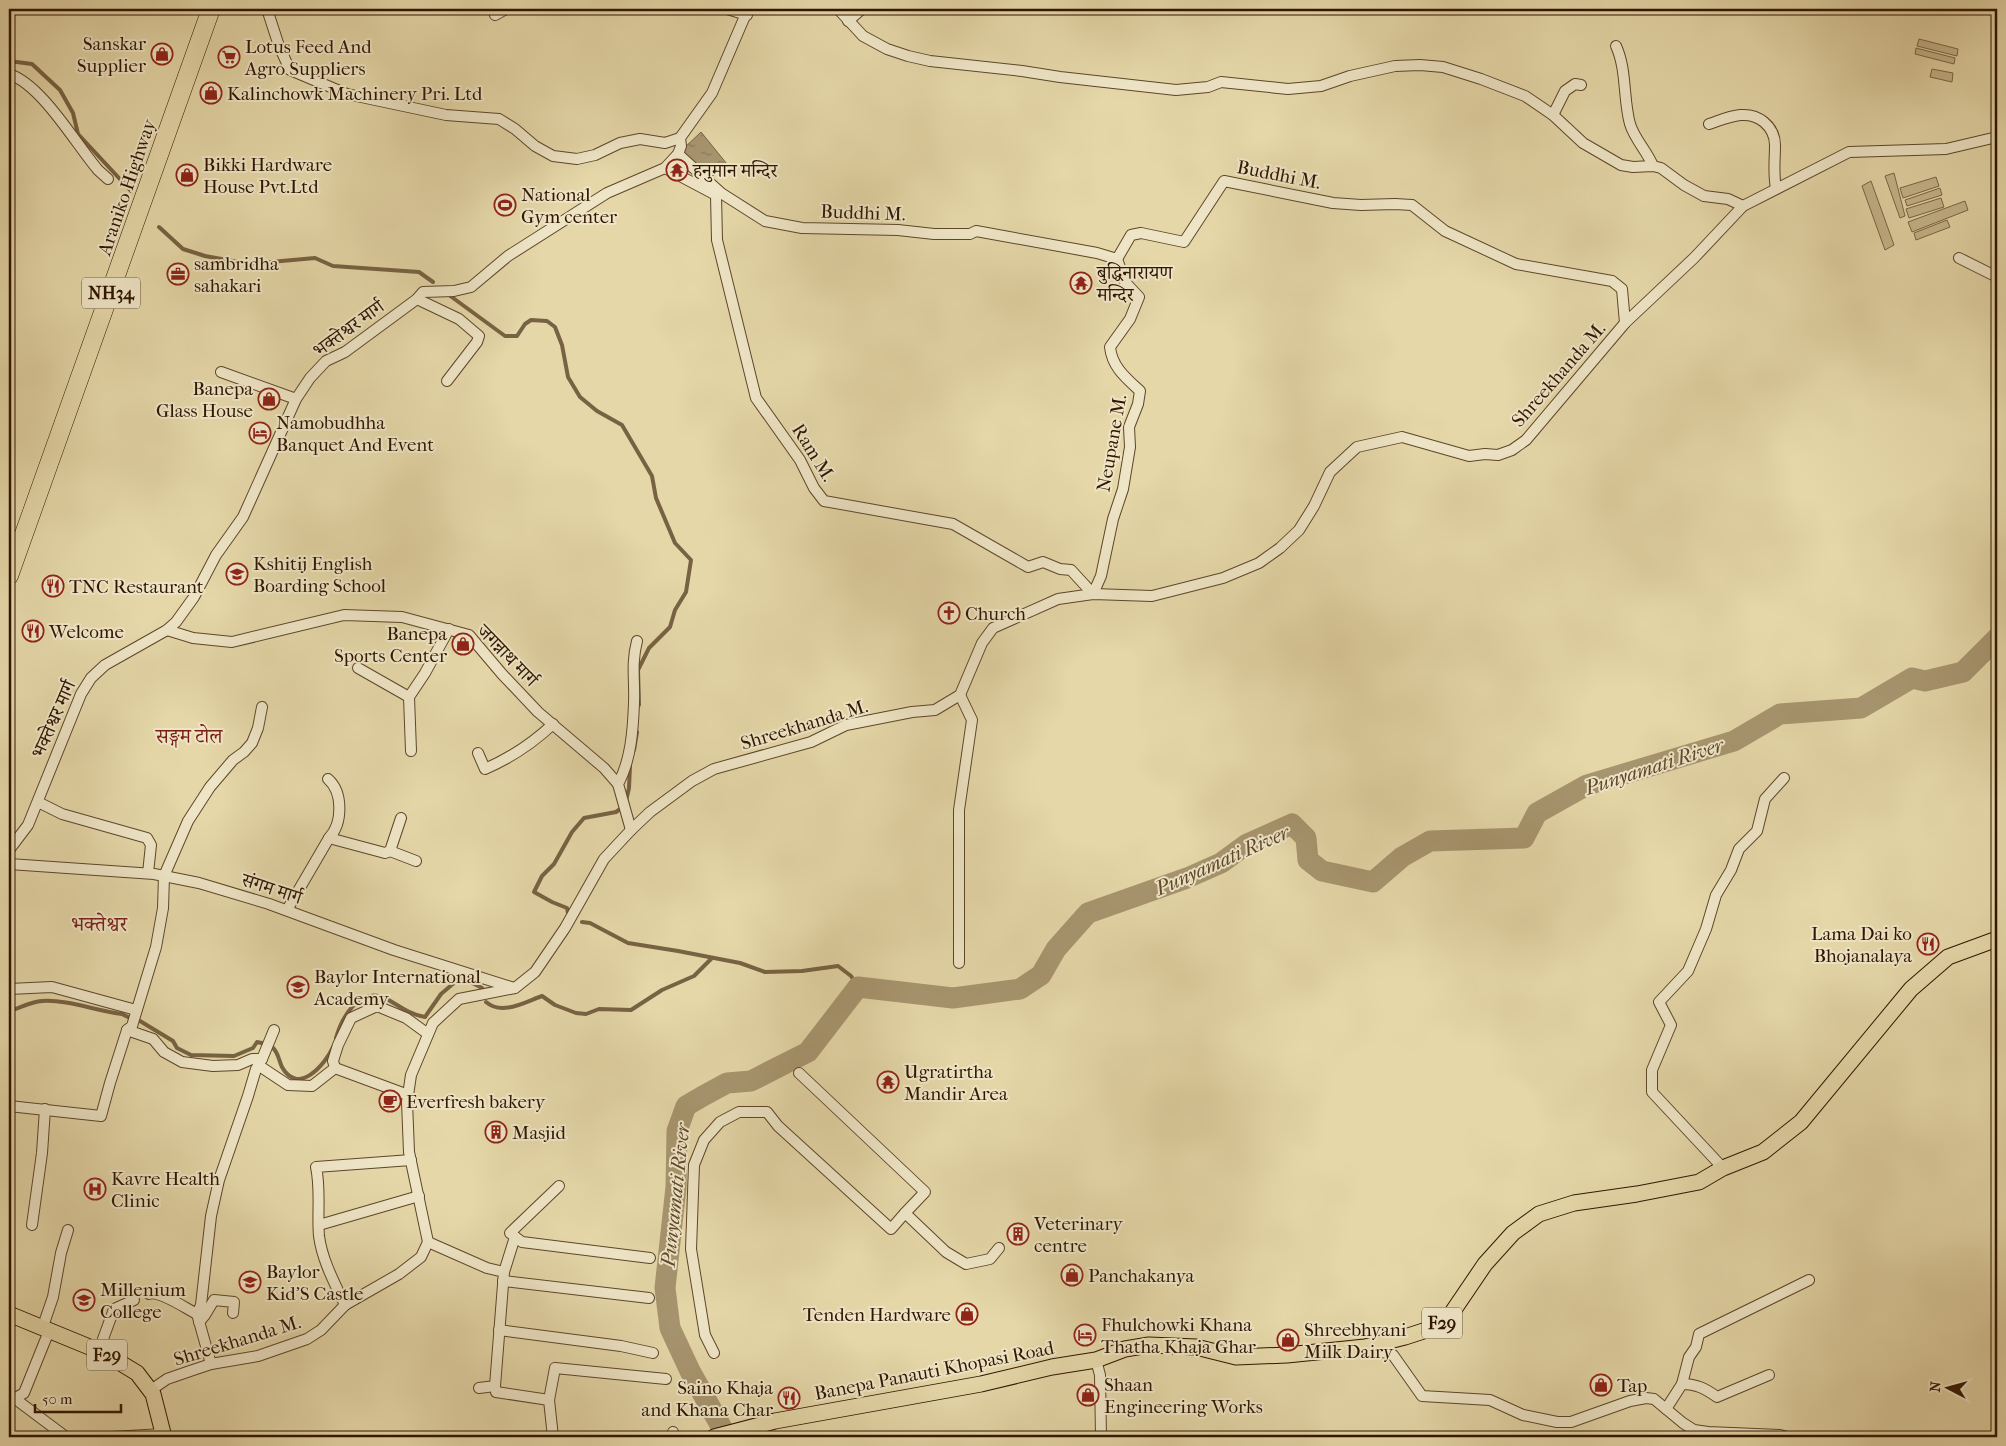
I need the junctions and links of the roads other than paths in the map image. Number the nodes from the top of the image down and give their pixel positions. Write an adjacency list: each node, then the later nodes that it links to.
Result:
1 (211, 9): 31 (highway, Araniko Highway / NH34)
2 (267, 9): 16 (street)
3 (506, 9): 8 (street)
4 (727, 9): 7 (street)
5 (838, 9): 9 (street)
6 (862, 9): 9 (street)
7 (748, 12): 16 (street)
8 (495, 15)
9 (848, 20): 13 (street)
10 (1616, 46): 18 (street)
11 (9, 74): 20 (street)
12 (1581, 85): 13 (street)
13 (1553, 116): 18 (street)
14 (1709, 124): 21 (street)
15 (1997, 137): 21 (street, Shreekhanda M.)
16 (680, 138): 17 (street)
17 (678, 154): 19 (street, भक्तेश्वर मार्ग); 24 (street, Buddhi M.)
18 (1653, 166): 22 (street)
19 (665, 168): 26 (street, भक्तेश्वर मार्ग); 32 (street, Ram M.)
20 (108, 179)
21 (1776, 188): 22 (street, Shreekhanda M.)
22 (1743, 206): 27 (street, Shreekhanda M.)
23 (1960, 258): 25 (street)
24 (1117, 259): 27 (street, Buddhi M.); 32 (street, Neupane M.)
25 (1997, 277)
26 (417, 299): 29 (street); 30 (street, भक्तेश्वर मार्ग)
27 (1625, 323): 32 (street, Shreekhanda M.)
28 (221, 372): 30 (street)
29 (447, 381)
30 (296, 400): 34 (street, भक्तेश्वर मार्ग)
31 (9, 576)
32 (1093, 594): 37 (street, Shreekhanda M.)
33 (449, 629): 34 (street, जगन्नाथ मार्ग); 38 (street); 40 (street, जगन्नाथ मार्ग)
34 (167, 630): 46 (street, भक्तेश्वर मार्ग)
35 (637, 641): 45 (street)
36 (358, 668): 38 (street)
37 (960, 694): 48 (street, Shreekhanda M.); 58 (street)
38 (409, 697): 41 (street)
39 (262, 707): 55 (street)
40 (553, 724): 42 (street); 45 (street, जगन्नाथ मार्ग)
41 (411, 751)
42 (478, 753)
43 (1784, 778): 72 (street)
44 (328, 779): 49 (street)
45 (618, 784): 48 (street)
46 (38, 802): 50 (street, भक्तेश्वर मार्ग); 54 (street)
47 (401, 818): 51 (street)
48 (630, 827): 59 (street, Shreekhanda M.)
49 (329, 838): 51 (street); 56 (street)
50 (9, 850)
51 (390, 850): 52 (street)
52 (416, 861)
53 (9, 864): 54 (street, संगम मार्ग)
54 (148, 873): 55 (street, संगम मार्ग)
55 (164, 876): 56 (street, संगम मार्ग); 61 (street)
56 (287, 910): 59 (street, संगम मार्ग)
57 (1997, 939): 72 (main road, Banepa Panauti Khopasi Road / F29)
58 (959, 963)
59 (515, 988): 64 (street, Shreekhanda M.)
60 (9, 989): 61 (street)
61 (136, 1010): 62 (street)
62 (127, 1030): 65 (street); 70 (street)
63 (274, 1030): 65 (street)
64 (428, 1034): 66 (street); 68 (street, Shreekhanda M.)
65 (260, 1062): 66 (street); 91 (street)
66 (334, 1068): 68 (street)
67 (800, 1073): 75 (street)
68 (408, 1095): 71 (street, Shreekhanda M.)
69 (9, 1106): 70 (street)
70 (45, 1110): 76 (street)
71 (411, 1160): 74 (street, Shreekhanda M.); 77 (street)
72 (1723, 1168): 94 (main road, Banepa Panauti Khopasi Road / F29)
73 (558, 1186): 79 (street)
74 (420, 1196): 77 (street); 80 (street, Shreekhanda M.)
75 (905, 1213): 81 (street); 97 (street)
76 (32, 1225)
77 (319, 1225): 88 (street)
78 (68, 1230): 92 (street)
79 (515, 1237): 82 (street); 83 (street)
80 (428, 1242): 83 (street); 88 (street, Shreekhanda M.)
81 (999, 1248)
82 (650, 1258)
83 (503, 1276): 86 (street); 93 (street)
84 (1809, 1280): 102 (street)
85 (149, 1294): 91 (street)
86 (649, 1298)
87 (134, 1300): 95 (street)
88 (345, 1305): 99 (street, Shreekhanda M.)
89 (233, 1313): 91 (street)
90 (9, 1314): 92 (main road, F29)
91 (198, 1318): 99 (street)
92 (46, 1330): 95 (main road, F29); 106 (street)
93 (499, 1330): 96 (street); 103 (street)
94 (1365, 1347): 98 (main road, Banepa Panauti Khopasi Road / F29); 108 (street)
95 (104, 1353): 105 (main road, F29)
96 (652, 1353)
97 (714, 1353)
98 (1096, 1360): 113 (main road, Banepa Panauti Khopasi Road / F29); 114 (street)
99 (211, 1364): 105 (street, Shreekhanda M.)
100 (1769, 1374): 102 (street)
101 (666, 1379): 107 (street)
102 (1682, 1384): 108 (street)
103 (495, 1386): 104 (street); 107 (street)
104 (479, 1388)
105 (151, 1390): 109 (main road, F29)
106 (12, 1400): 110 (street)
107 (548, 1400): 112 (street)
108 (1666, 1409): 115 (street)
109 (164, 1436): 111 (street)
110 (66, 1437)
111 (112, 1437)
112 (553, 1437)
113 (714, 1437)
114 (1101, 1437)
115 (1787, 1437)

